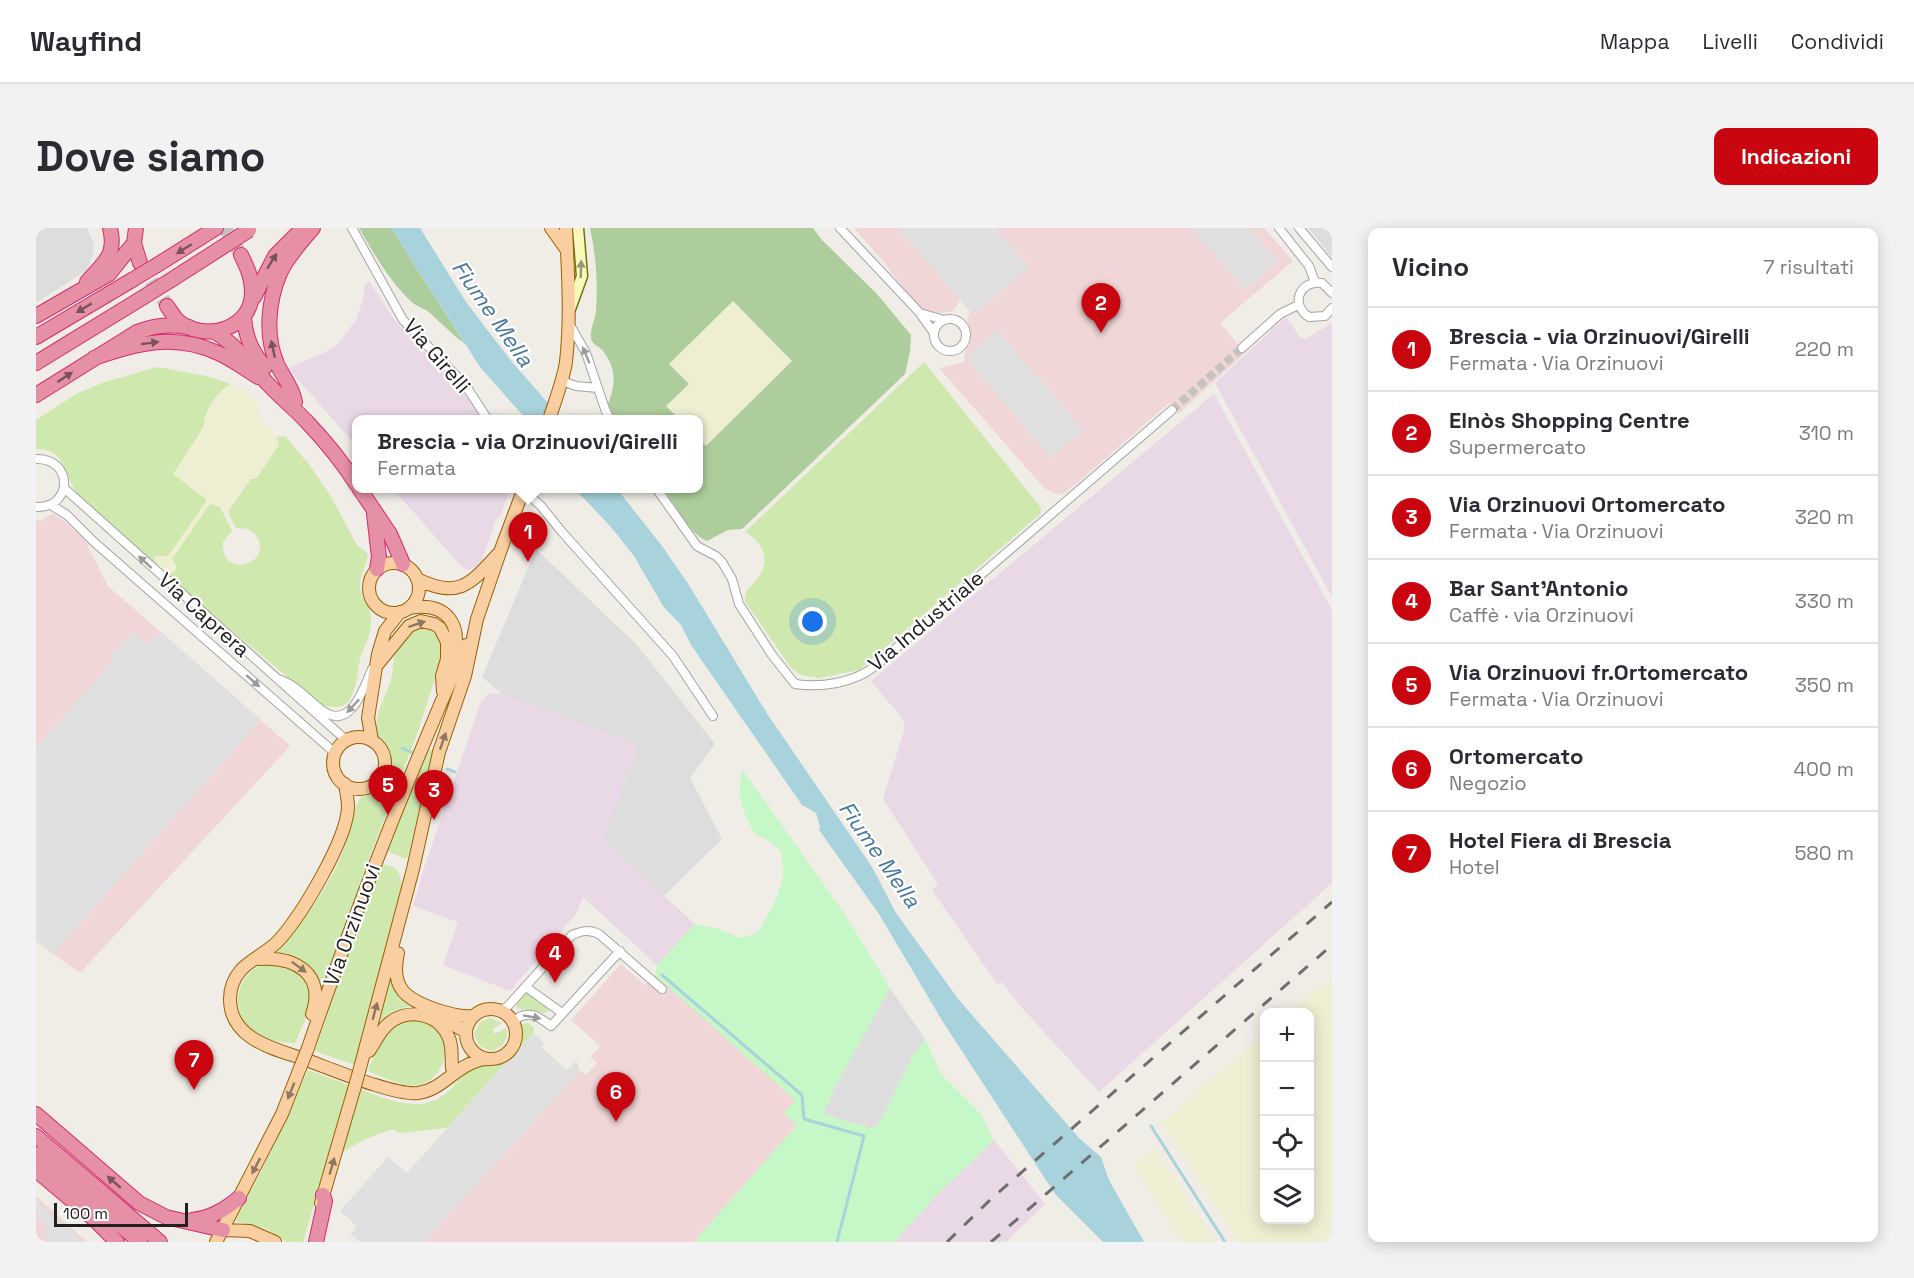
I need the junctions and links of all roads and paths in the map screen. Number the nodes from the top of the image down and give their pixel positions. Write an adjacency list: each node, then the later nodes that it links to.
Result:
1 (110, 228): 20 (highway)
2 (303, 228): 22 (highway, one-way to 2)
3 (313, 228): 43 (highway, one-way to 3)
4 (352, 228): 45 (street, Via Girelli)
5 (551, 228): 15 (main road)
6 (566, 228): 15 (main road)
7 (578, 228): 25 (street, one-way to 7)
8 (840, 228): 14 (street)
9 (1279, 228): 19 (street)
10 (251, 229): 38 (highway, bridge)
11 (1302, 229): 18 (street)
12 (213, 230): 35 (highway, one-way to 35, bridge)
13 (135, 232): 17 (highway); 20 (highway)
14 (847, 232): 27 (street)
15 (567, 250): 25 (main road)
16 (241, 255): 22 (highway)
17 (140, 263)
18 (1332, 267)
19 (1315, 282): 21 (street); 23 (street)
20 (80, 291): 28 (highway)
21 (1332, 293)
22 (251, 301): 29 (highway)
23 (1298, 305): 26 (street); 36 (street)
24 (167, 306): 32 (highway)
25 (570, 309): 31 (main road)
26 (1332, 309)
27 (918, 312): 30 (street); 34 (street)
28 (36, 316)
29 (244, 316): 33 (highway); 43 (highway)
30 (944, 321): 34 (street); 34 (street)
31 (569, 324): 39 (main road); 41 (street, one-way to 31)
32 (189, 327): 33 (highway); 37 (highway)
33 (215, 332): 40 (highway)
34 (934, 333)
35 (36, 337)
36 (1242, 348)
37 (94, 358): 40 (highway, one-way to 40); 42 (highway, one-way to 37)
38 (36, 363)
39 (562, 381): 41 (street); 46 (main road)
40 (267, 383): 48 (highway)
41 (598, 388): 47 (street)
42 (36, 395)
43 (295, 402): 48 (highway)
44 (1172, 410): 55 (street, Via Industriale)
45 (485, 415)
46 (551, 415)
47 (608, 415)
48 (308, 423): 50 (highway)
49 (36, 459): 51 (street, Via Caprera)
50 (352, 477)
51 (64, 488): 56 (street); 68 (street, Via Caprera, one-way to 51)
52 (362, 493): 58 (highway)
53 (522, 493): 59 (main road, Via Orzinuovi)
54 (528, 493): 70 (street, Via Orzinuovi)
55 (659, 493)
56 (51, 505): 57 (street); 74 (street, Via Caprera, one-way to 74)
57 (36, 507)
58 (374, 512): 60 (highway); 61 (highway)
59 (500, 552): 62 (main road); 65 (main road, Via Orzinuovi)
60 (403, 564): 61 (main road); 62 (main road)
61 (377, 569): 63 (main road)
62 (417, 579): 64 (main road)
63 (378, 607): 64 (main road); 66 (main road)
64 (405, 610): 66 (main road); 69 (main road)
65 (477, 619): 69 (main road, Via Orzinuovi); 78 (main road, Via Orzinuovi, one-way to 65)
66 (385, 631): 67 (main road)
67 (378, 659): 68 (street, one-way to 68); 69 (main road, one-way to 69); 71 (main road)
68 (274, 677): 72 (street, Via Caprera)
69 (444, 696): 89 (main road, Via Orzinuovi)
70 (713, 716)
71 (368, 718): 72 (main road); 73 (main road)
72 (351, 739): 73 (main road); 74 (main road)
73 (372, 740): 76 (main road)
74 (335, 753): 75 (main road)
75 (345, 784): 76 (main road); 77 (main road)
76 (362, 788): 77 (main road)
77 (348, 807): 80 (main road)
78 (402, 909): 85 (main road); 91 (main road, Via Orzinuovi, one-way to 78)
79 (620, 951): 81 (street); 82 (street); 84 (street)
80 (257, 959): 89 (main road, one-way to 89); 92 (main road)
81 (526, 987): 83 (street); 84 (street)
82 (662, 989)
83 (500, 1011): 85 (main road); 87 (main road)
84 (562, 1013): 87 (street, one-way to 84)
85 (474, 1016): 88 (main road)
86 (432, 1018): 88 (main road); 91 (main road); 92 (main road)
87 (512, 1022): 90 (main road)
88 (467, 1038): 90 (main road); 92 (main road)
89 (308, 1048): 98 (main road, Via Orzinuovi, one-way to 98, bridge)
90 (491, 1059): 92 (main road)
91 (361, 1066): 97 (main road, Via Orzinuovi, one-way to 91, bridge)
92 (449, 1073)
93 (36, 1114): 99 (highway, one-way to 93)
94 (36, 1136): 103 (highway)
95 (36, 1154): 102 (highway)
96 (36, 1170): 101 (highway)
97 (323, 1195): 105 (main road, Via Orzinuovi); 106 (highway)
98 (239, 1198): 99 (highway); 100 (main road, Via Orzinuovi)
99 (181, 1221): 100 (highway)
100 (220, 1236): 104 (main road)
101 (117, 1242)
102 (140, 1242)
103 (160, 1242)
104 (275, 1242)
105 (309, 1242)
106 (316, 1242)

